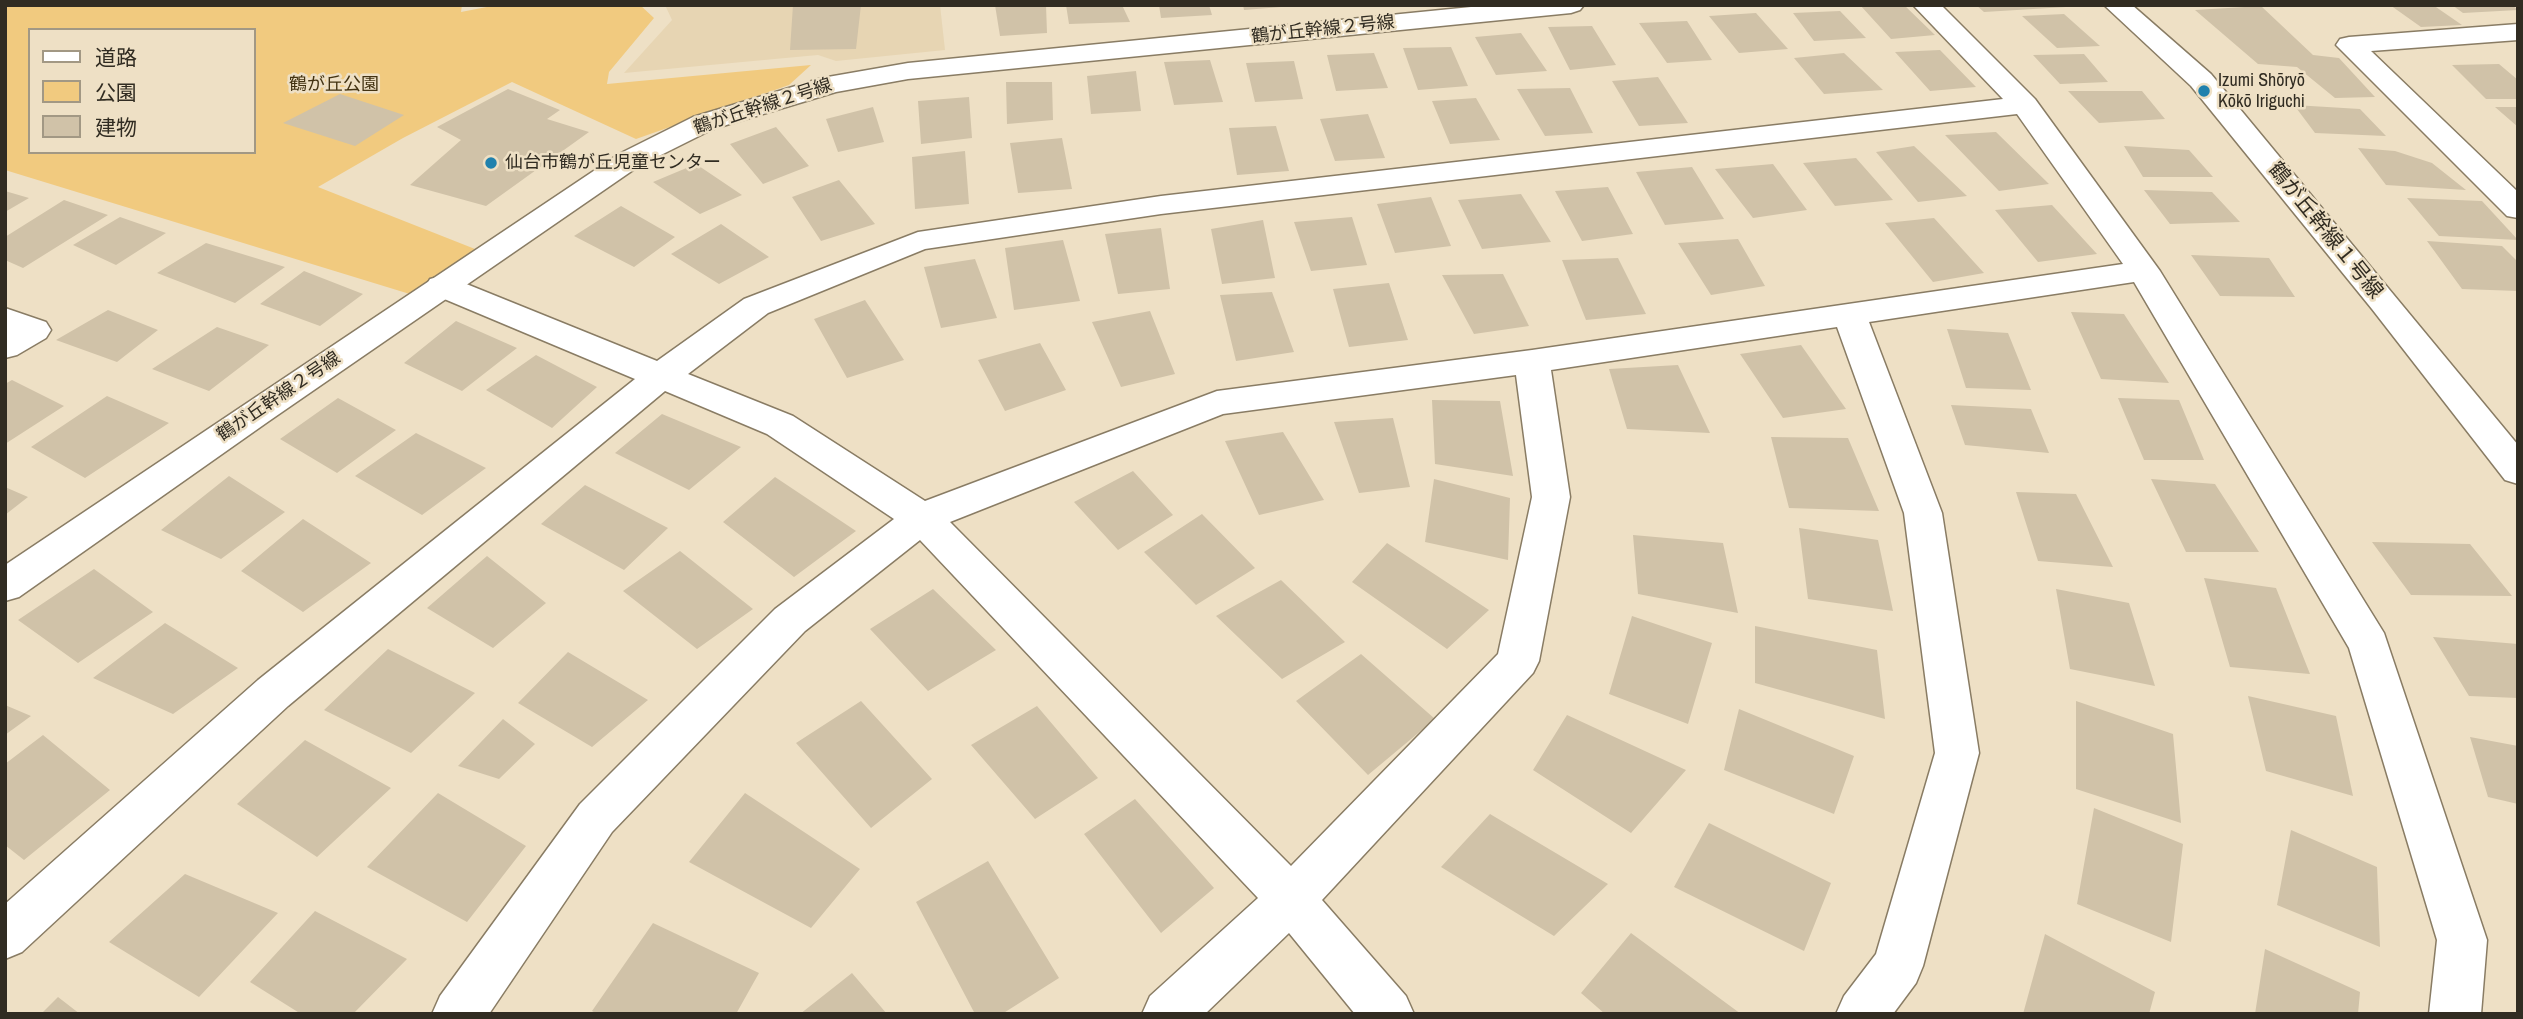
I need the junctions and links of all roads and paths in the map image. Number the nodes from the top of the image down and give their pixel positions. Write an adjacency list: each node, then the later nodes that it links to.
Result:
1 (1571, 5): 8 (street, 鶴が丘幹線２号線)
2 (1926, 5): 5 (street)
3 (2117, 5): 14 (street, 鶴が丘幹線１号線)
4 (2518, 32): 6 (street)
5 (2025, 106): 7 (street); 13 (street)
6 (2518, 209)
7 (2144, 271): 9 (street); 23 (street)
8 (442, 286): 13 (street); 16 (street, 鶴が丘幹線２号線)
9 (1849, 314): 12 (street); 22 (street)
10 (5, 319): 11 (street)
11 (5, 348)
12 (1532, 361): 15 (street); 17 (street)
13 (660, 376): 15 (street); 18 (street)
14 (2518, 471)
15 (922, 518): 17 (street); 19 (street)
16 (5, 586)
17 (1291, 899): 20 (street); 21 (street)
18 (5, 936)
19 (458, 1014)
20 (1168, 1014)
21 (1388, 1014)
22 (1862, 1014)
23 (2455, 1014)

